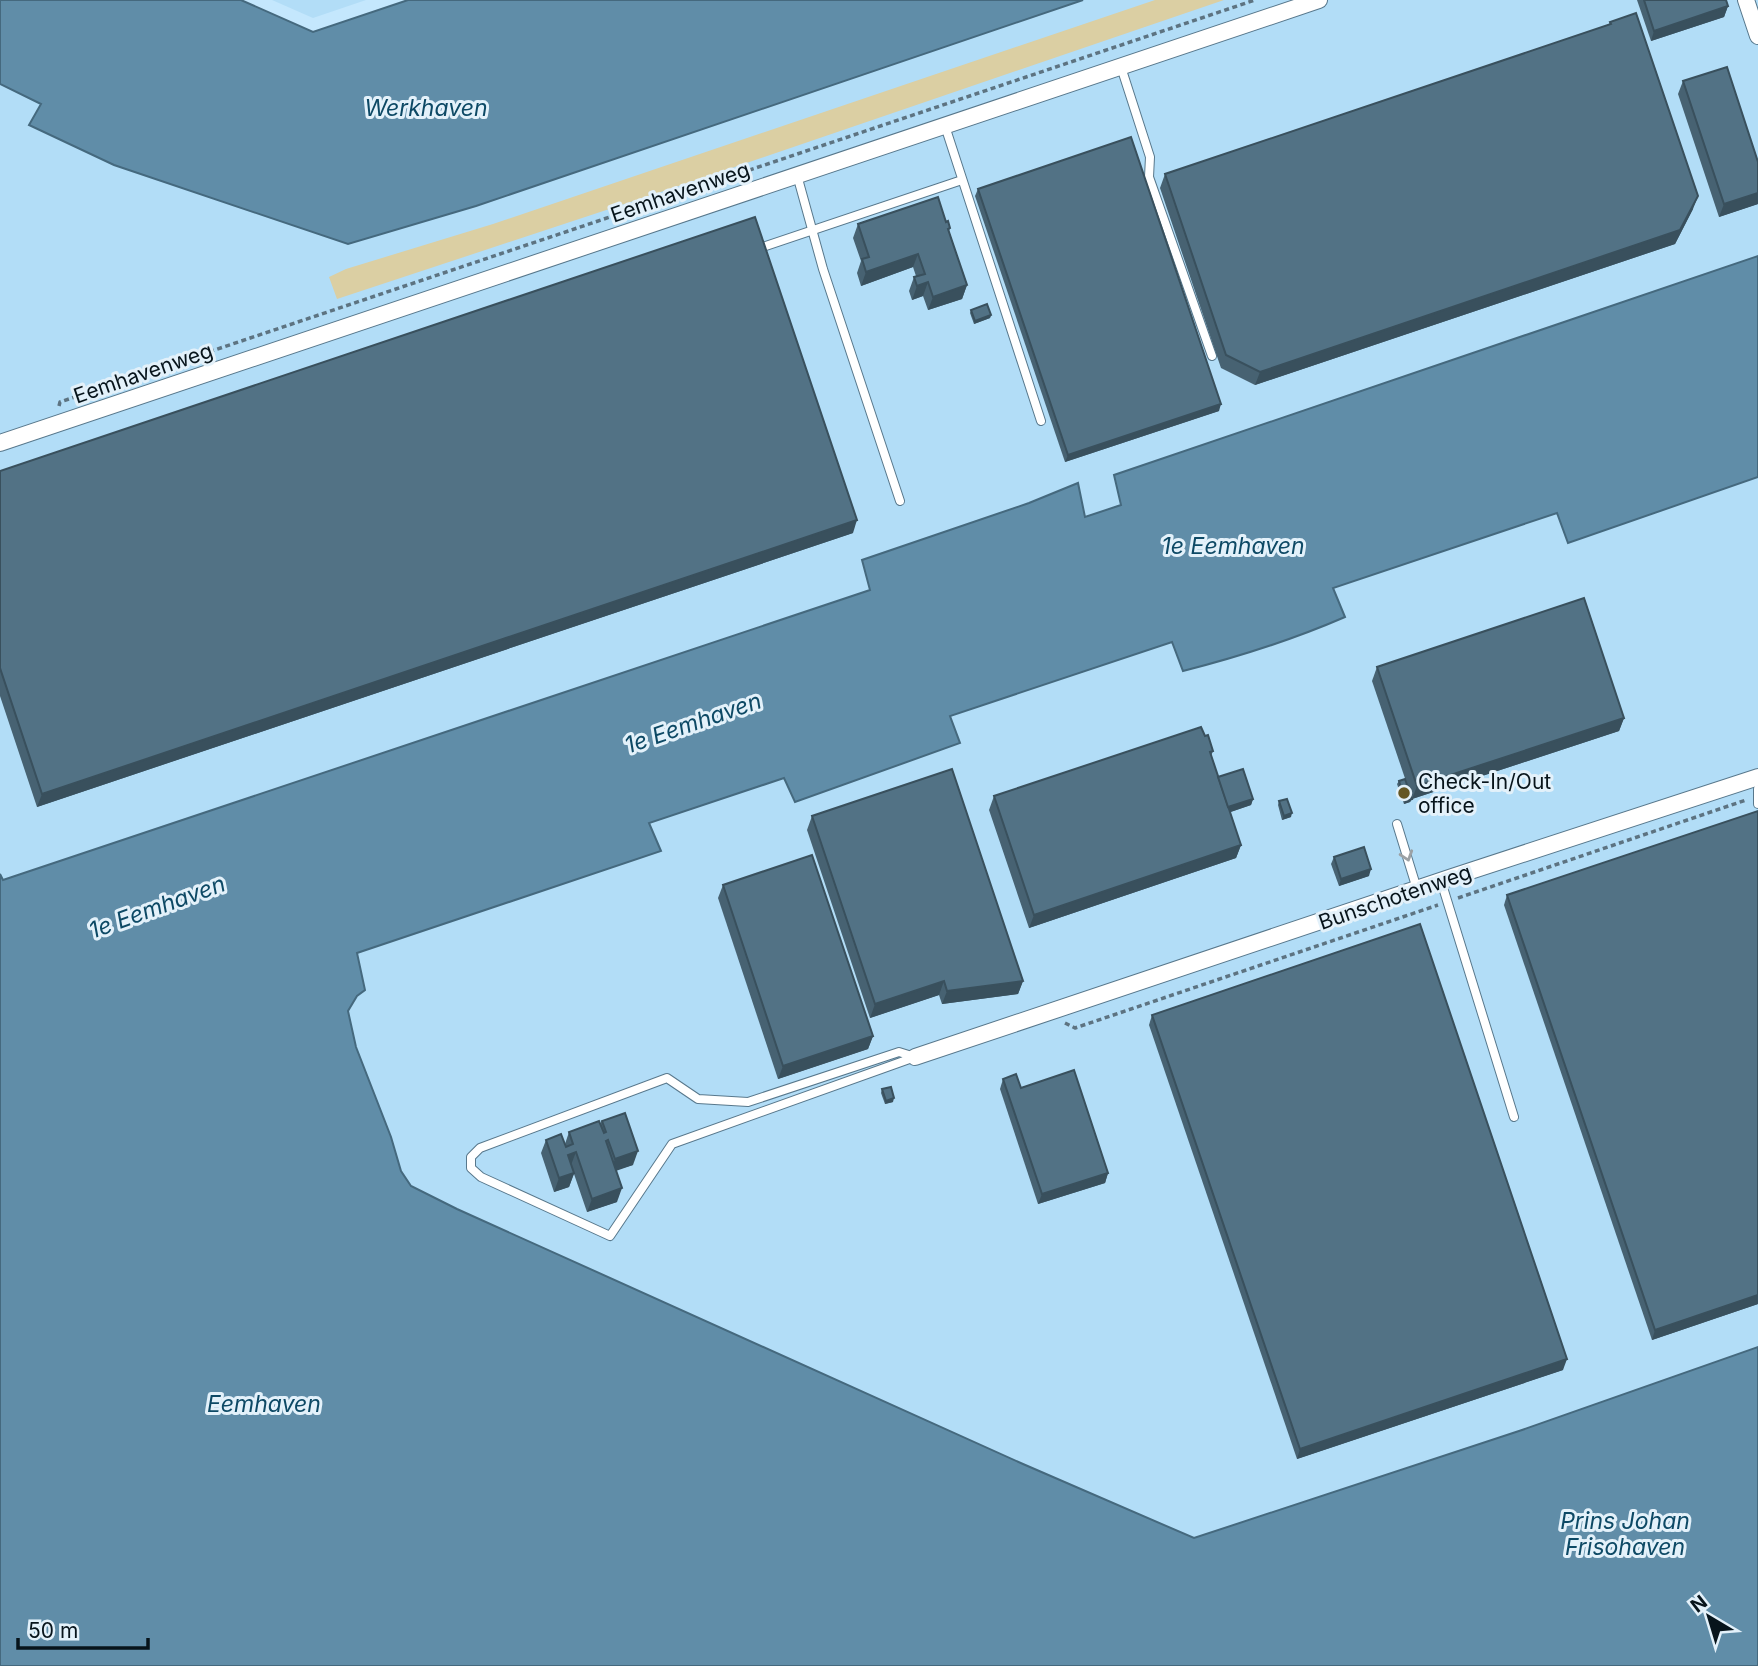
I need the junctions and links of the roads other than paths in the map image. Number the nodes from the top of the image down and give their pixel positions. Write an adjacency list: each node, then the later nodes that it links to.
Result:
1 (1319, 0): 4 (street, Eemhavenweg)
2 (1746, 0): 3 (street)
3 (1758, 36)
4 (1121, 67): 5 (street, Eemhavenweg); 10 (lane)
5 (945, 126): 6 (street, Eemhavenweg); 7 (lane)
6 (797, 175): 8 (lane); 12 (street, Eemhavenweg)
7 (962, 180): 8 (lane); 11 (lane)
8 (813, 232): 9 (lane); 13 (lane)
9 (757, 249)
10 (1212, 356)
11 (1041, 421)
12 (0, 443)
13 (900, 501)
14 (1758, 777): 16 (street, Bunschotenweg)
15 (1397, 824): 17 (lane, one-way to 17)
16 (1441, 881): 17 (street, Bunschotenweg); 19 (lane)
17 (1417, 889): 18 (street, Bunschotenweg)
18 (915, 1057): 18 (lane)
19 (1514, 1117)

